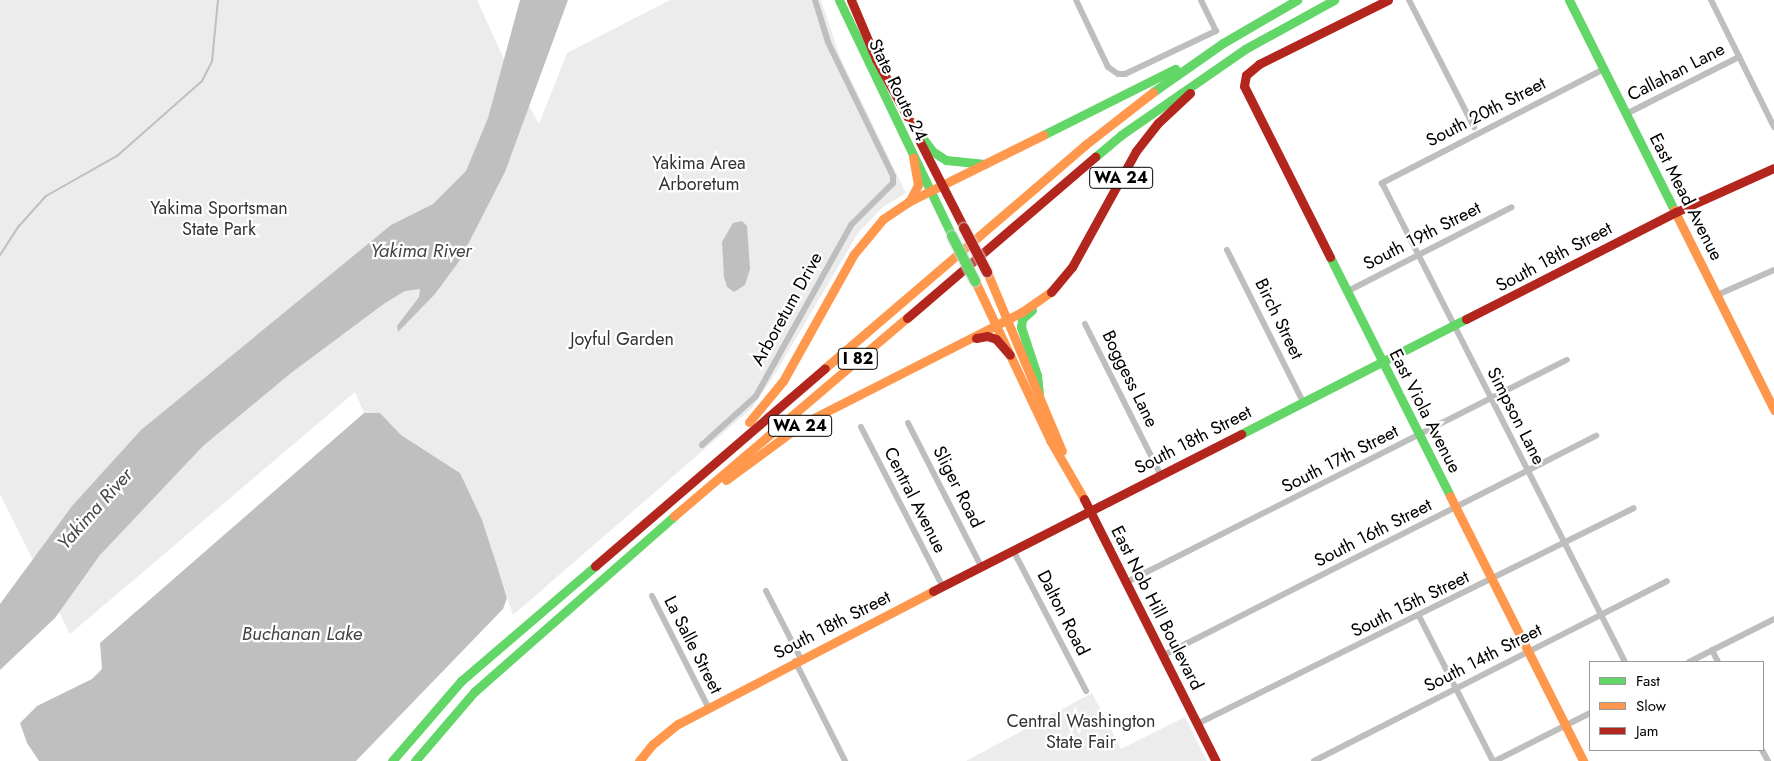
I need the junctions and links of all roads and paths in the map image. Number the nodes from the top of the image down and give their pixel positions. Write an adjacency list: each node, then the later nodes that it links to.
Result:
1 (815, 0): 50 (street, Arboretum Drive)
2 (839, 0): 19 (main road, State Route 24 / WA 24)
3 (851, 0): 16 (main road, State Route 24)
4 (1076, 0): 5 (street)
5 (1201, 0)
6 (1297, 0): 12 (main road, I 82)
7 (1336, 0): 32 (main road, WA 24); 60 (main road, I 82)
8 (1388, 0): 31 (main road, East Viola Avenue)
9 (1409, 0): 17 (street)
10 (1569, 0): 14 (main road, East Mead Avenue)
11 (1710, 0): 13 (street)
12 (1223, 43): 20 (main road); 59 (main road, I 82)
13 (1739, 57): 15 (street, Callahan Lane); 18 (street)
14 (1604, 69): 15 (main road, East Mead Avenue); 22 (street, South 20th Street)
15 (1626, 114): 27 (main road, East Mead Avenue)
16 (909, 120): 20 (main road); 23 (main road, State Route 24)
17 (1474, 127)
18 (1774, 127)
19 (913, 157): 24 (main road, State Route 24 / WA 24); 25 (main road, WA 24)
20 (987, 164): 23 (main road)
21 (1774, 168): 27 (main road, South 18th Street)
22 (1382, 183): 29 (street, Simpson Lane)
23 (944, 186): 24 (main road); 34 (main road, East Nob Hill Boulevard, bridge)
24 (930, 193): 25 (main road); 36 (main road, East Nob Hill Boulevard / WA 24, bridge)
25 (908, 202): 59 (main road, WA 24)
26 (1512, 207): 29 (street, South 19th Street)
27 (1676, 212): 33 (main road, East Mead Avenue); 37 (main road, South 18th Street)
28 (1227, 250): 44 (street, Birch Street)
29 (1418, 255): 31 (street, South 19th Street); 37 (street, Simpson Lane)
30 (1774, 270): 33 (street)
31 (1346, 292): 41 (main road, East Viola Avenue)
32 (1048, 295): 34 (main road, WA 24); 42 (main road)
33 (1717, 295): 45 (main road, East Mead Avenue)
34 (1009, 319): 36 (main road, WA 24); 42 (main road, East Nob Hill Boulevard)
35 (1086, 324): 53 (street, Boggess Lane)
36 (996, 325): 38 (main road, WA 24); 39 (main road, East Nob Hill Boulevard)
37 (1454, 327): 41 (main road, South 18th Street); 43 (street, Simpson Lane)
38 (970, 338): 39 (main road); 60 (main road, WA 24)
39 (1010, 355): 51 (main road, East Nob Hill Boulevard)
40 (1567, 360): 43 (street, South 17th Street)
41 (1382, 363): 44 (main road, South 18th Street); 48 (main road, East Viola Avenue)
42 (1039, 394): 51 (main road, East Nob Hill Boulevard)
43 (1491, 400): 48 (street, South 17th Street); 52 (street, Simpson Lane)
44 (1303, 402): 53 (main road, South 18th Street)
45 (1774, 410)
46 (908, 423): 61 (street, Sliger Road)
47 (861, 427): 65 (street, Central Avenue)
48 (1419, 436): 54 (main road, East Viola Avenue); 64 (street, South 17th Street)
49 (1596, 436): 52 (street, South 16th Street)
50 (702, 445)
51 (1069, 469): 56 (main road, East Nob Hill Boulevard)
52 (1528, 471): 54 (street, South 16th Street); 57 (street, Simpson Lane)
53 (1160, 474): 56 (main road, South 18th Street)
54 (1455, 508): 62 (main road, East Viola Avenue); 73 (street, South 16th Street)
55 (1634, 508): 57 (street, South 15th Street)
56 (1090, 511): 58 (main road, South 18th Street); 64 (main road, East Nob Hill Boulevard)
57 (1564, 543): 62 (street, South 15th Street); 68 (street, Simpson Lane)
58 (1013, 550): 61 (main road, South 18th Street); 79 (street, Dalton Road)
59 (603, 556): 84 (main road, I 82)
60 (624, 559): 85 (main road, I 82)
61 (982, 566): 65 (main road, South 18th Street)
62 (1492, 580): 69 (street, South 15th Street); 72 (main road, East Viola Avenue)
63 (1667, 581): 68 (street, South 14th Street)
64 (1125, 583): 73 (main road, East Nob Hill Boulevard)
65 (943, 587): 74 (main road, South 18th Street)
66 (766, 591): 74 (street)
67 (652, 596): 80 (street, La Salle Street)
68 (1601, 615): 72 (street, South 14th Street); 75 (street, Simpson Lane)
69 (1419, 616): 78 (street); 82 (street, South 15th Street)
70 (1774, 619): 71 (street)
71 (1712, 650): 76 (street); 77 (street)
72 (1528, 652): 78 (street, South 14th Street); 83 (main road, East Viola Avenue)
73 (1162, 656): 82 (main road, East Nob Hill Boulevard)
74 (798, 660): 80 (main road, South 18th Street); 87 (street)
75 (1624, 661)
76 (1690, 661)
77 (1718, 661)
78 (1456, 689): 89 (street, South 14th Street); 90 (street)
79 (1086, 691)
80 (708, 707): 86 (main road, South 18th Street)
81 (1589, 714): 83 (street)
82 (1197, 724): 88 (main road, East Nob Hill Boulevard)
83 (1565, 726): 90 (street); 91 (main road, East Viola Avenue)
84 (392, 761)
85 (415, 761)
86 (639, 761)
87 (845, 761)
88 (1216, 761)
89 (1314, 761)
90 (1494, 761)
91 (1583, 761)

